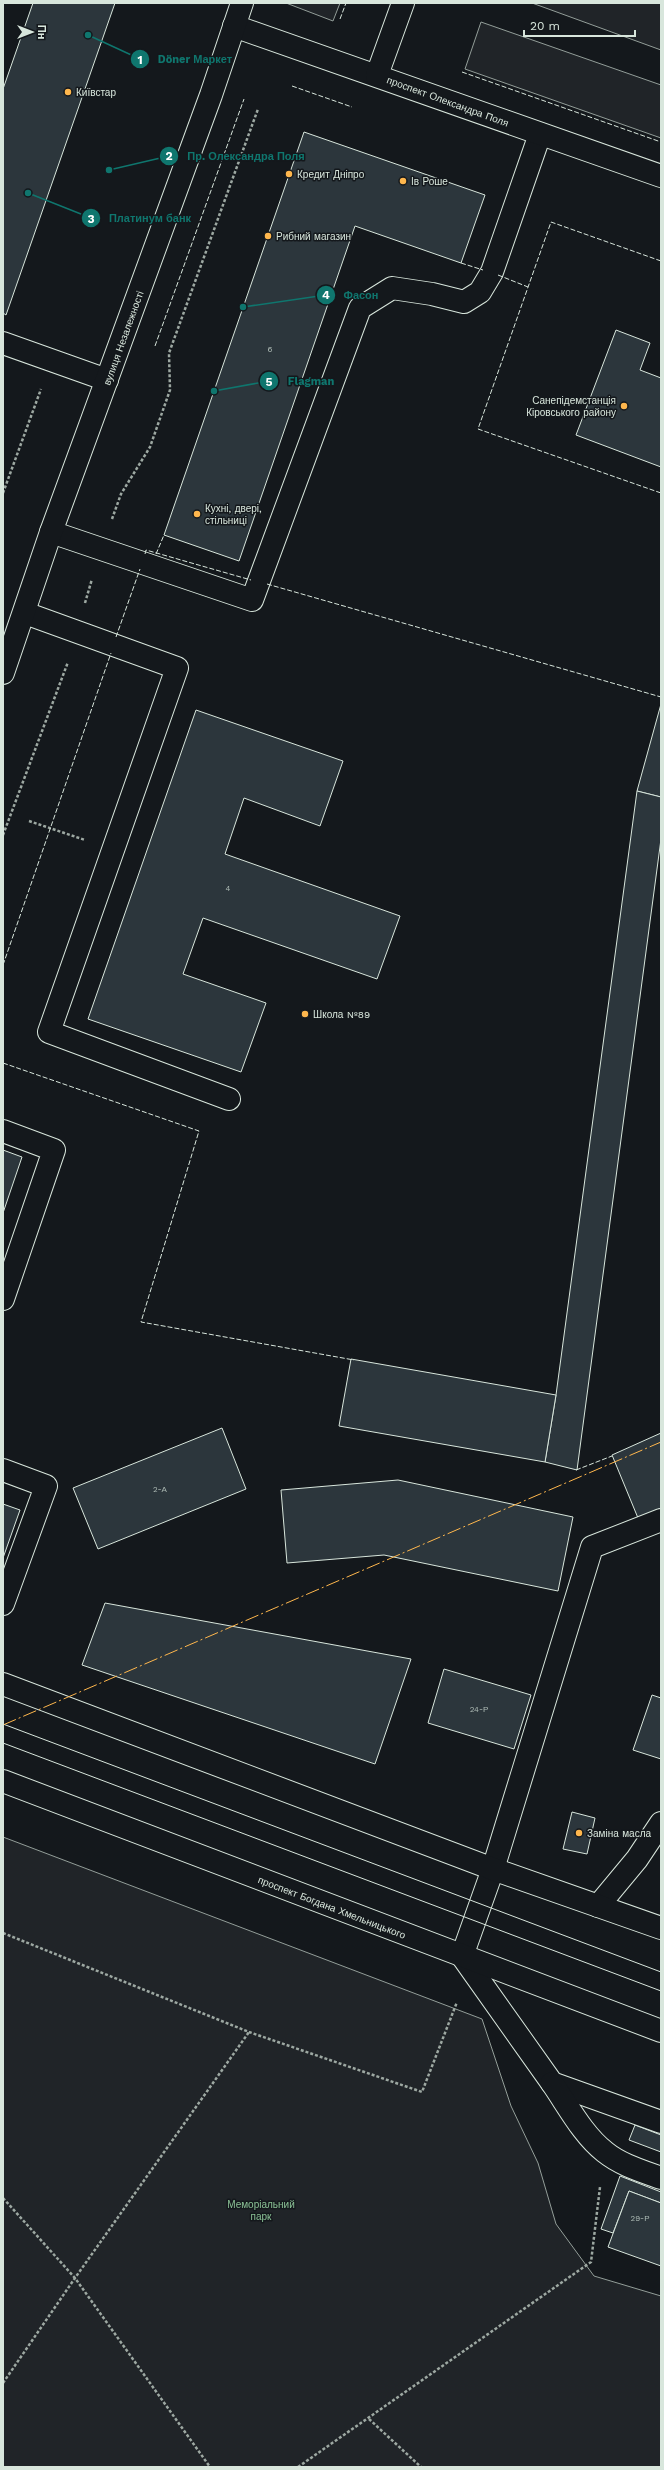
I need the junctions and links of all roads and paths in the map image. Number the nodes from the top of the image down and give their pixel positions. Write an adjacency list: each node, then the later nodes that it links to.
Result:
1 (242, 3): 3 (main road, вулиця Незалежності)
2 (404, 3): 4 (main road)
3 (234, 26): 4 (main road, проспект Олександра Поля); 10 (main road, вулиця Незалежності)
4 (377, 75): 6 (main road, проспект Олександра Поля)
5 (258, 109): 13 (path)
6 (540, 134): 7 (main road, проспект Олександра Поля); 13 (main road)
7 (661, 176)
8 (3, 343): 9 (main road)
9 (51, 360): 10 (main road); 11 (path)
10 (107, 380): 12 (main road, вулиця Незалежності)
11 (3, 493)
12 (51, 532): 13 (main road); 14 (main road, вулиця Незалежності)
13 (101, 549): 15 (path)
14 (25, 613): 15 (main road); 16 (main road, вулиця Незалежності)
15 (76, 632): 17 (path); 18 (main road)
16 (3, 673)
17 (3, 835)
18 (229, 1098)
19 (3, 1131): 20 (main road)
20 (3, 1299)
21 (3, 1470): 23 (main road)
22 (661, 1520): 27 (main road)
23 (3, 1604)
24 (3, 1684): 27 (main road)
25 (3, 1781): 31 (main road, проспект Богдана Хмельницького)
26 (661, 1823): 28 (main road)
27 (493, 1869): 28 (main road); 31 (main road)
28 (598, 1906): 29 (main road)
29 (661, 1928)
30 (3, 1933): 34 (path)
31 (462, 1956): 33 (main road, проспект Богдана Хмельницького); 35 (main road)
32 (460, 1995): 34 (path)
33 (661, 2031)
34 (249, 2032): 40 (path)
35 (552, 2084): 36 (main road); 37 (main road)
36 (661, 2122)
37 (605, 2152): 38 (main road); 42 (path)
38 (661, 2178)
39 (3, 2198): 40 (path)
40 (75, 2278): 41 (path); 43 (path)
41 (3, 2384)
42 (369, 2418): 44 (path); 45 (path)
43 (210, 2467)
44 (298, 2467)
45 (421, 2467)

